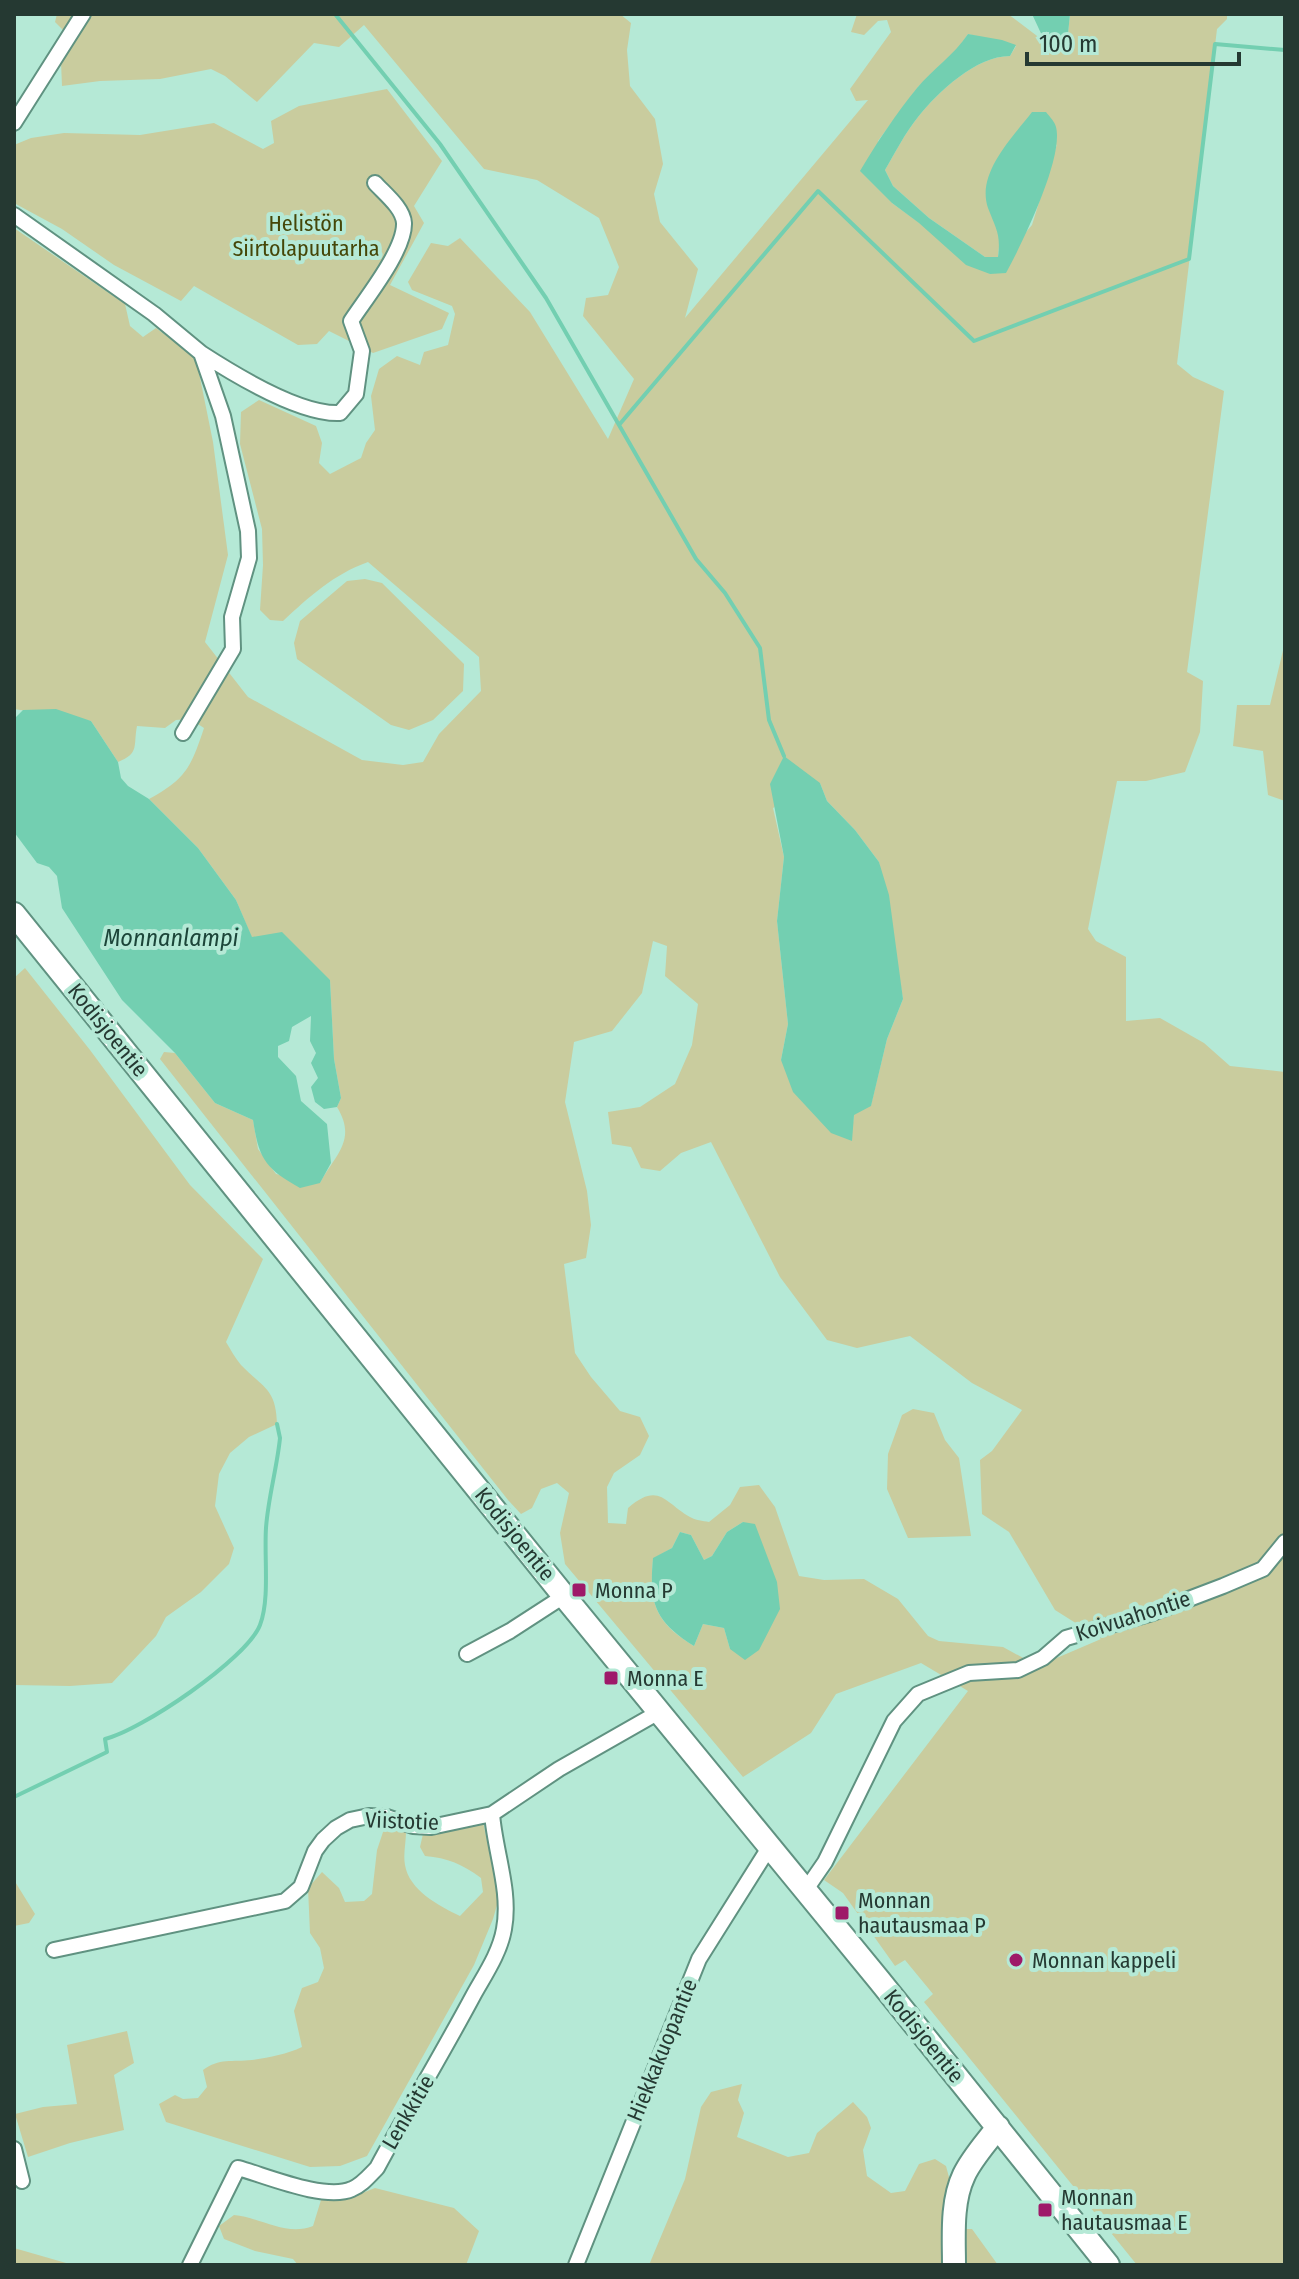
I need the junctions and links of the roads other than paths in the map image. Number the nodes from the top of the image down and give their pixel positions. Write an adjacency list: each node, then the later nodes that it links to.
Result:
1 (83, 14): 2 (street)
2 (14, 123)
3 (375, 183): 5 (street)
4 (14, 215): 5 (street)
5 (201, 353): 6 (street)
6 (183, 733)
7 (14, 914): 9 (street, Kodisjoentie)
8 (1285, 1542): 14 (street, Koivuahontie)
9 (564, 1596): 10 (street); 11 (street, Kodisjoentie)
10 (467, 1654)
11 (659, 1712): 12 (street, Viistotie); 13 (street, Kodisjoentie)
12 (492, 1814): 15 (street, Viistotie); 19 (street, Lenkkitie)
13 (770, 1846): 14 (street, Kodisjoentie); 20 (street, Hiekkakuopantie)
14 (805, 1891): 16 (street, Kodisjoentie)
15 (54, 1950)
16 (998, 2127): 21 (street); 22 (street, Kodisjoentie)
17 (14, 2149): 18 (street)
18 (22, 2181)
19 (190, 2265)
20 (576, 2265)
21 (954, 2265)
22 (1108, 2265)

